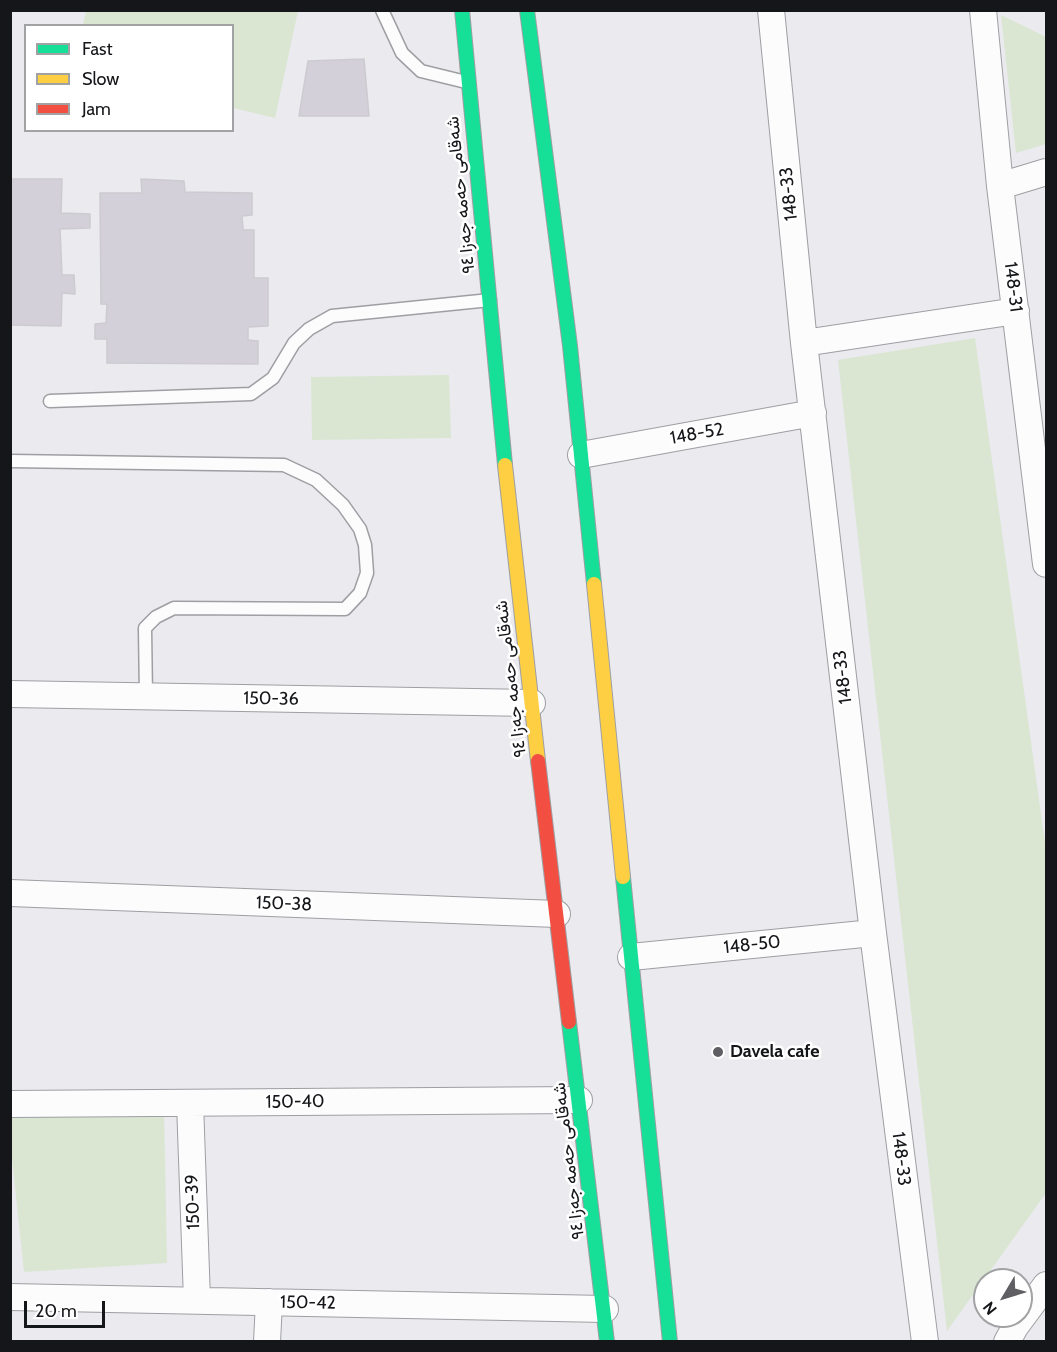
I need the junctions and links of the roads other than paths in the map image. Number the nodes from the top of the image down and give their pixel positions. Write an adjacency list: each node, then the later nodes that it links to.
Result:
1 (382, 10): 6 (lane)
2 (462, 10): 6 (main road, شەقامی حەمە جەزا ٩٤)
3 (527, 10): 15 (main road)
4 (771, 10): 11 (street, 148-33)
5 (983, 10): 8 (street, 148-31)
6 (467, 83): 9 (main road, شەقامی حەمە جەزا ٩٤)
7 (1047, 172): 8 (street)
8 (1000, 186): 10 (street, 148-31)
9 (491, 300): 13 (lane); 20 (main road, شەقامی حەمە جەزا ٩٤)
10 (1016, 312): 11 (street); 12 (street, 148-31)
11 (804, 343): 14 (street, 148-33)
12 (1036, 395): 17 (street, 148-31)
13 (50, 401)
14 (813, 413): 15 (street, 148-52); 23 (street, 148-33)
15 (581, 455): 24 (main road)
16 (10, 460): 19 (lane)
17 (1047, 564)
18 (10, 694): 19 (street, 150-36)
19 (147, 697): 20 (street, 150-36)
20 (532, 703): 22 (main road, شەقامی حەمە جەزا ٩٤)
21 (10, 893): 22 (street, 150-38)
22 (557, 914): 25 (main road, شەقامی حەمە جەزا ٩٤)
23 (873, 933): 24 (street, 148-50); 36 (street, 148-33)
24 (631, 957): 35 (main road)
25 (579, 1100): 26 (street, 150-40); 32 (main road, شەقامی حەمە جەزا ٩٤)
26 (190, 1103): 27 (street, 150-40); 30 (street, 150-39)
27 (10, 1104)
28 (1047, 1285): 37 (street)
29 (10, 1297): 30 (street, 150-42)
30 (197, 1300): 31 (street, 150-42)
31 (269, 1302): 32 (street, 150-42); 33 (street)
32 (605, 1310): 34 (main road, شەقامی حەمە جەزا ٩٤)
33 (267, 1341)
34 (607, 1341)
35 (670, 1341)
36 (924, 1341)
37 (1007, 1341)

